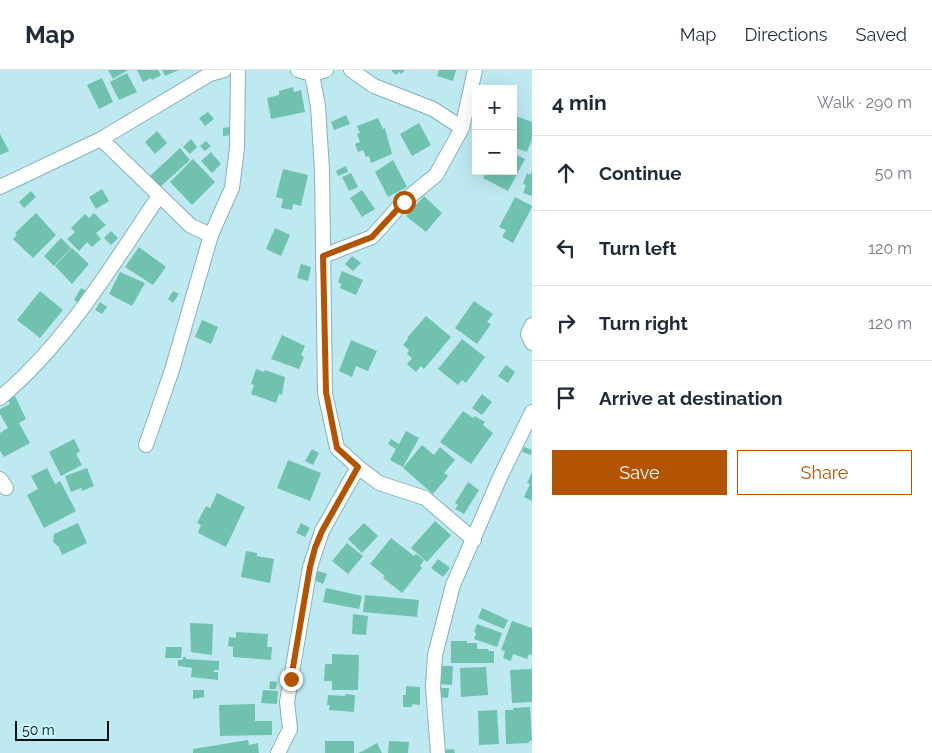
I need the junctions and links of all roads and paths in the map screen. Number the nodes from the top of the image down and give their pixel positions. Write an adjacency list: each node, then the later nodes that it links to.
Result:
1 (224, 70): 8 (street)
2 (238, 70): 11 (street)
3 (298, 70): 6 (street)
4 (350, 70): 7 (street)
5 (475, 70): 7 (street)
6 (319, 72): 12 (street)
7 (462, 128): 12 (street)
8 (101, 139): 9 (street); 10 (street)
9 (0, 187)
10 (159, 196): 11 (street); 15 (street)
11 (211, 235): 17 (street)
12 (323, 256): 18 (street)
13 (532, 325): 14 (street)
14 (532, 343)
15 (0, 398)
16 (532, 412): 19 (street)
17 (146, 445)
18 (358, 467): 19 (street); 20 (street)
19 (474, 540): 21 (street)
20 (278, 753)
21 (438, 753)

